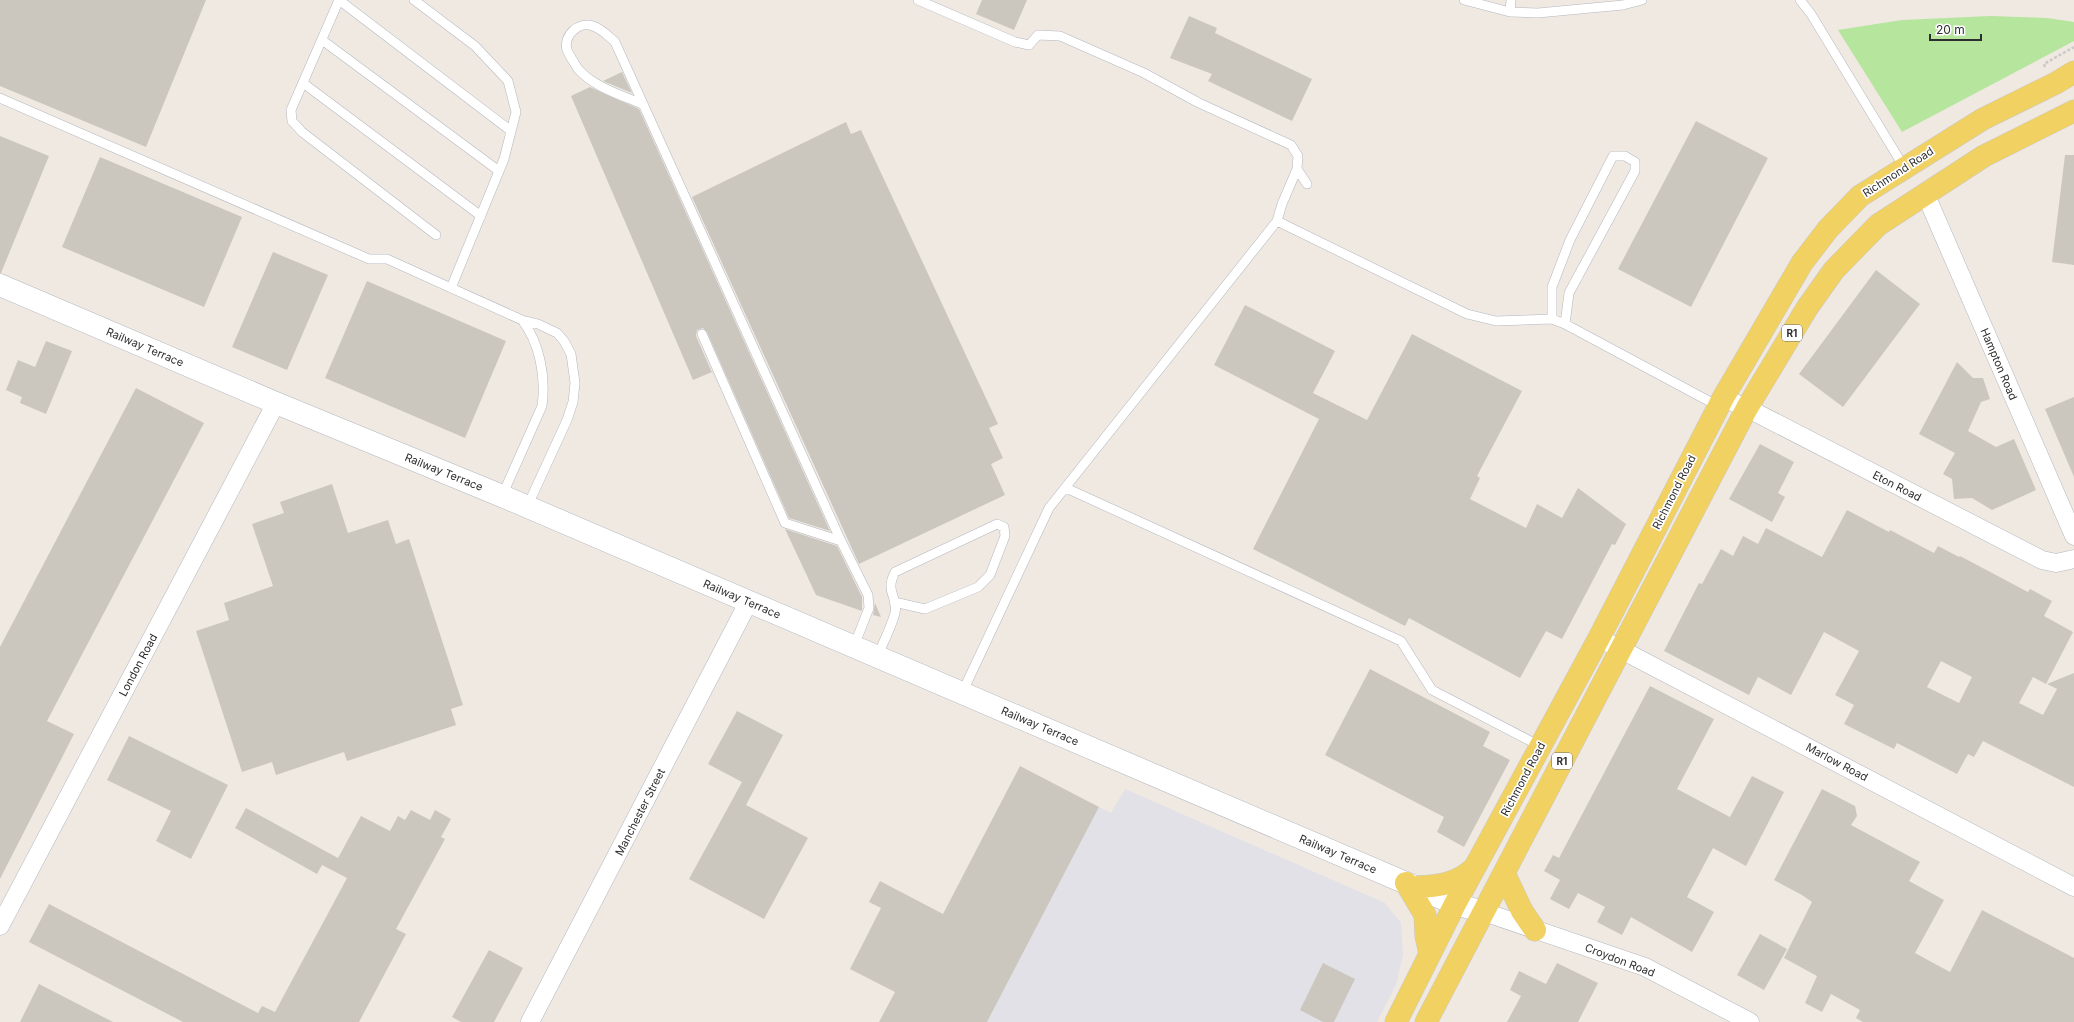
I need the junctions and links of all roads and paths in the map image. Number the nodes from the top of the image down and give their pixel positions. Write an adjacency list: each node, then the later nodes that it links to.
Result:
1 (339, 0): 9 (lane); 15 (lane)
2 (414, 0): 15 (lane)
3 (918, 0): 17 (lane)
4 (1464, 0): 8 (lane)
5 (1511, 0): 8 (lane)
6 (1642, 0): 8 (lane)
7 (1800, 0): 16 (lane)
8 (1510, 12)
9 (322, 40): 11 (lane); 18 (lane)
10 (2074, 72): 16 (main road, Richmond Road / R1)
11 (303, 83): 21 (lane); 23 (lane)
12 (0, 98): 25 (lane)
13 (642, 104): 13 (lane); 37 (lane)
14 (2074, 111): 20 (main road, R1)
15 (511, 131): 18 (lane)
16 (1904, 167): 20 (main road); 30 (main road, Richmond Road / R1)
17 (1297, 169): 19 (lane); 22 (lane)
18 (499, 171): 21 (lane)
19 (1308, 184)
20 (1925, 193): 32 (main road, R1); 36 (street, Hampton Road)
21 (481, 216): 25 (lane)
22 (1277, 221): 26 (lane); 33 (lane)
23 (436, 235)
24 (0, 285): 31 (main road, Railway Terrace)
25 (451, 288): 27 (lane)
26 (1552, 319): 28 (lane); 28 (lane)
27 (522, 320): 34 (lane); 35 (lane)
28 (1565, 324): 30 (lane)
29 (702, 334): 37 (lane)
30 (1721, 402): 32 (street, Eton Road); 41 (main road, Richmond Road / R1)
31 (276, 403): 34 (main road, Railway Terrace); 53 (street, London Road)
32 (1747, 408): 38 (street, Eton Road); 43 (main road, R1)
33 (1066, 488): 45 (lane); 46 (lane)
34 (502, 496): 35 (main road, Railway Terrace)
35 (527, 507): 39 (main road, Railway Terrace)
36 (2074, 536)
37 (841, 541): 42 (lane)
38 (2074, 559)
39 (749, 602): 42 (main road, Railway Terrace); 56 (street, Manchester Street)
40 (894, 602): 40 (lane); 44 (lane)
41 (1599, 638): 43 (street, Marlow Road); 46 (main road, Richmond Road / R1)
42 (854, 646): 44 (main road, Railway Terrace)
43 (1621, 648): 48 (main road, R1); 50 (street, Marlow Road)
44 (877, 657): 45 (main road, Railway Terrace)
45 (962, 693): 49 (main road, Railway Terrace)
46 (1540, 746): 47 (main road, Richmond Road / R1)
47 (1476, 866): 49 (main road); 51 (main road, Richmond Road / R1)
48 (1504, 873): 52 (main road, R1); 54 (main road)
49 (1411, 885): 51 (main road, Railway Terrace); 55 (main road)
50 (2074, 887)
51 (1455, 904): 52 (main road, Railway Terrace); 55 (main road, Richmond Road / R1)
52 (1484, 912): 54 (street, Croydon Road); 58 (main road, R1)
53 (0, 926)
54 (1535, 930): 59 (street, Croydon Road)
55 (1430, 954): 57 (main road, Richmond Road / R1)
56 (530, 1022)
57 (1396, 1022)
58 (1426, 1022)
59 (1750, 1022)

